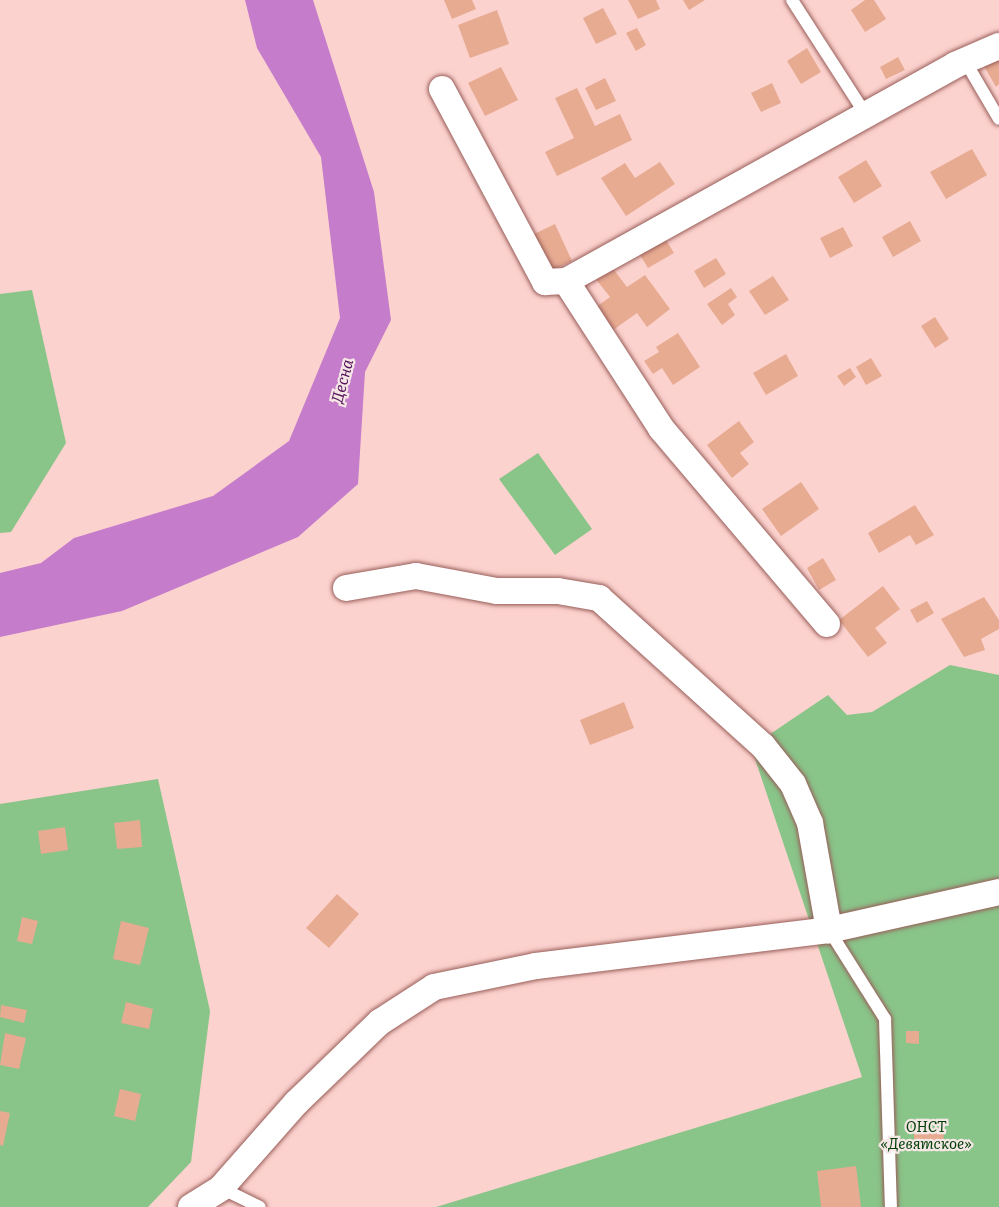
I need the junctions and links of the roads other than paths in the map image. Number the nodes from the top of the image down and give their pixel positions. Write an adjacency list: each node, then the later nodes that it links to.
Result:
1 (792, 0): 5 (lane)
2 (999, 46): 3 (street)
3 (965, 61): 5 (street); 6 (lane)
4 (442, 89): 7 (street)
5 (866, 115): 7 (street)
6 (999, 119)
7 (566, 281): 9 (street)
8 (346, 588): 11 (street)
9 (827, 624)
10 (999, 892): 11 (street)
11 (830, 930): 12 (street); 15 (lane)
12 (221, 1188): 13 (street); 14 (lane)
13 (191, 1207)
14 (260, 1207)
15 (891, 1207)

